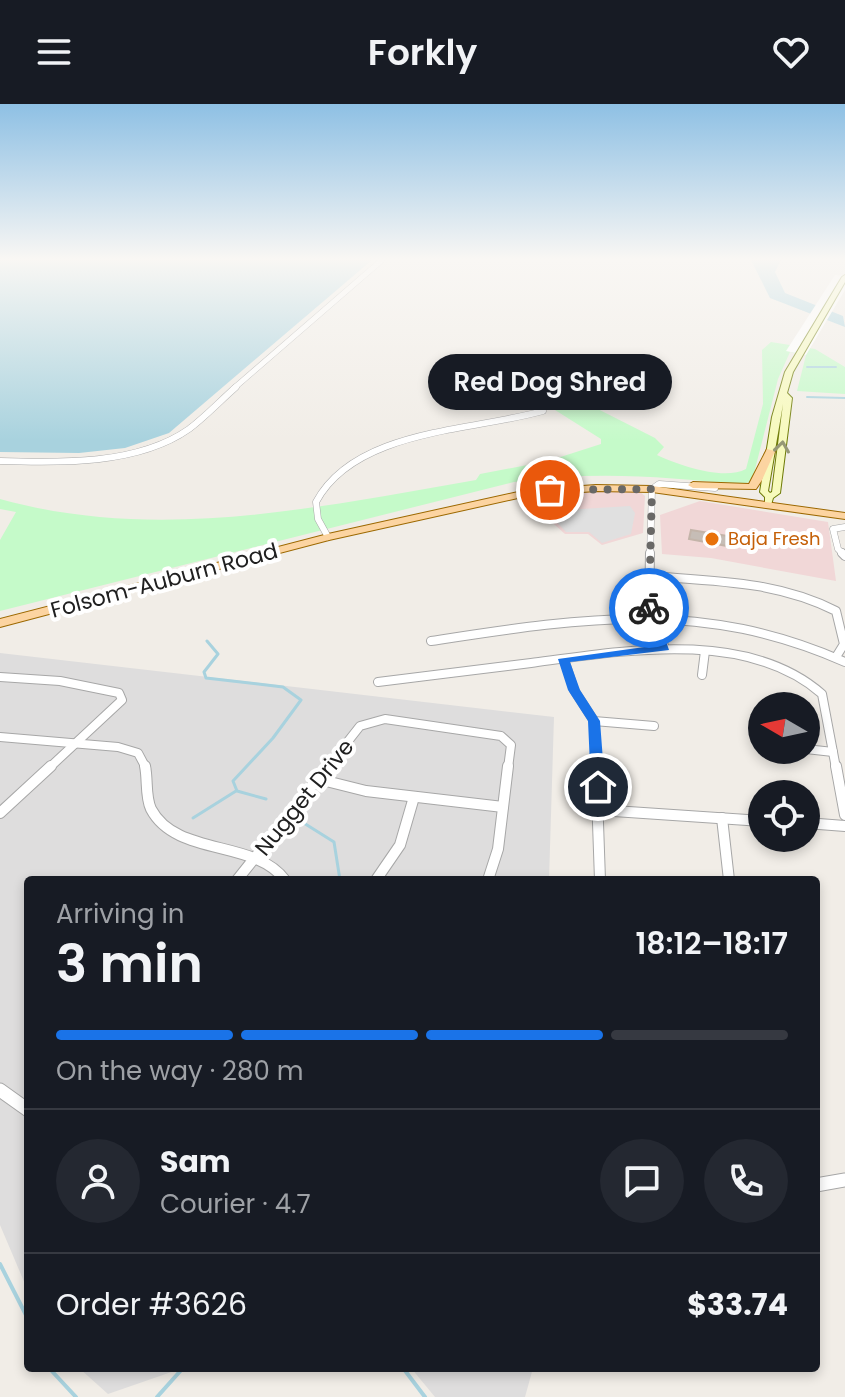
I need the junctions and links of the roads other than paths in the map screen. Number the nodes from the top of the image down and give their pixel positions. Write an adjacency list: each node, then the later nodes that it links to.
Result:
1 (314, 320): 6 (street)
2 (818, 320): 3 (main road)
3 (784, 394): 5 (main road); 10 (main road, one-way to 3)
4 (543, 411): 14 (street)
5 (770, 451): 7 (main road); 10 (main road)
6 (0, 461)
7 (693, 485): 8 (main road, Folsom-Auburn Road); 14 (main road, Folsom-Auburn Road)
8 (715, 488): 9 (street); 10 (main road, Folsom-Auburn Road)
9 (652, 489): 10 (main road, Folsom-Auburn Road); 14 (main road, Folsom-Auburn Road); 16 (street)
10 (769, 500): 11 (main road, Folsom-Auburn Road); 12 (main road, Folsom-Auburn Road)
11 (845, 508)
12 (845, 516)
13 (845, 527): 15 (street)
14 (328, 537): 18 (main road, Folsom-Auburn Road)
15 (845, 556)
16 (650, 576): 17 (street); 22 (street)
17 (652, 617): 19 (street); 20 (street); 22 (street)
18 (0, 623)
19 (431, 641)
20 (665, 648): 21 (street); 23 (street)
21 (705, 651): 25 (street); 33 (street)
22 (836, 657): 24 (street)
23 (564, 659): 27 (street); 28 (street)
24 (845, 662)
25 (702, 675)
26 (0, 677): 31 (street)
27 (378, 682)
28 (594, 721): 29 (street); 37 (street)
29 (654, 726)
30 (0, 737): 31 (street)
31 (74, 743): 38 (street); 44 (street)
32 (820, 751): 33 (street)
33 (833, 752): 39 (street)
34 (318, 779): 35 (street); 36 (street, Nugget Drive); 44 (street, Nugget Drive)
35 (414, 797): 36 (street); 47 (street)
36 (503, 807): 48 (street)
37 (599, 810): 40 (street); 49 (street)
38 (1, 811)
39 (845, 815)
40 (722, 818): 41 (street); 50 (street)
41 (748, 820)
42 (820, 824): 43 (street)
43 (845, 826)
44 (254, 858): 45 (street, Nugget Drive); 46 (street)
45 (240, 876)
46 (282, 876)
47 (379, 876)
48 (489, 876)
49 (600, 876)
50 (729, 876)
51 (0, 1090): 52 (street)
52 (24, 1107)
53 (845, 1180): 54 (street)
54 (820, 1184)

